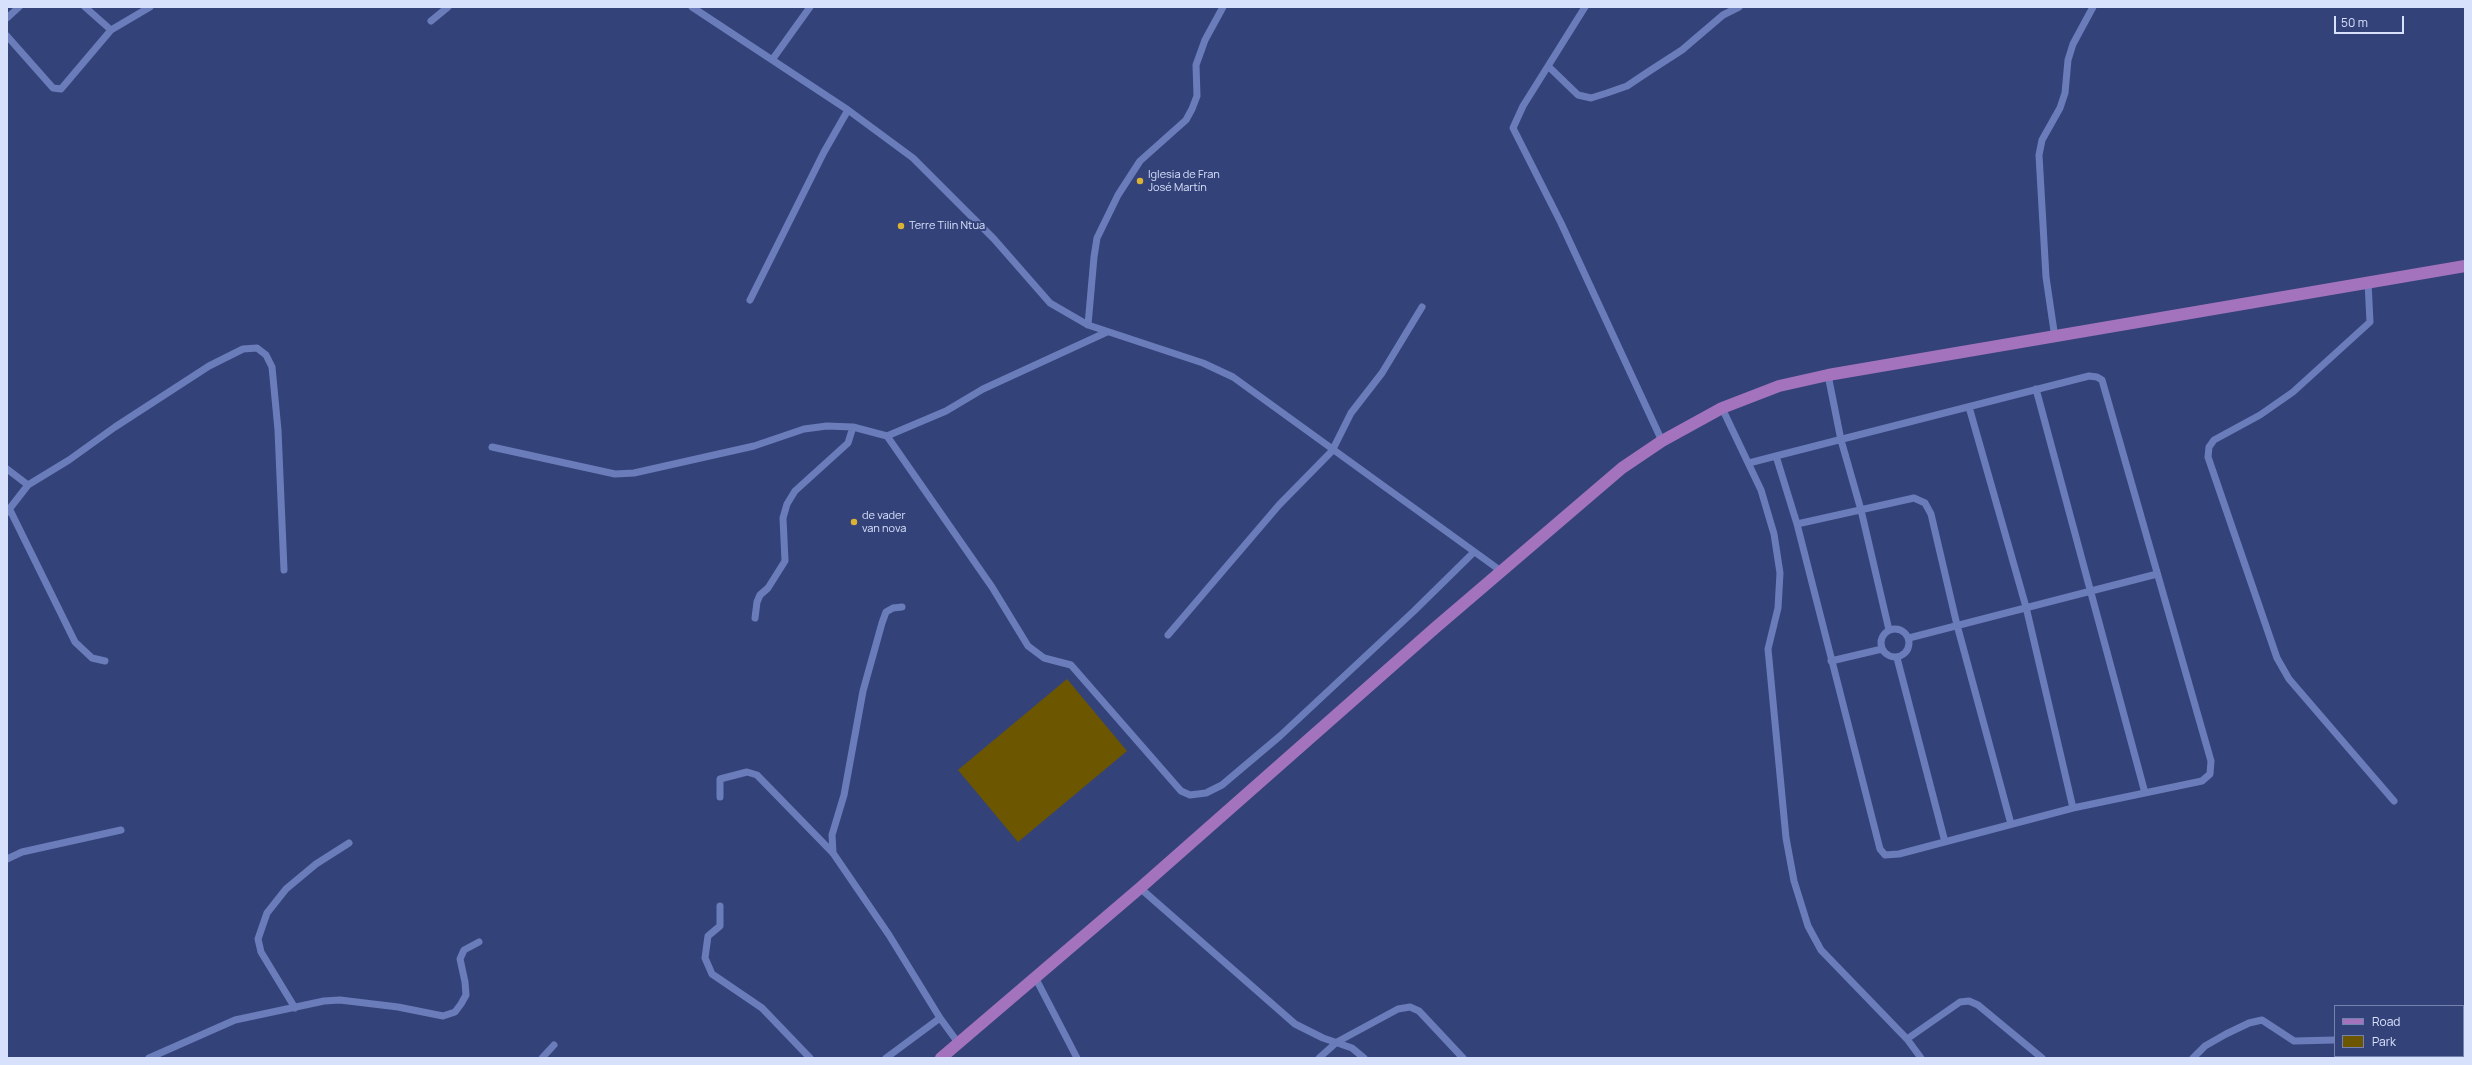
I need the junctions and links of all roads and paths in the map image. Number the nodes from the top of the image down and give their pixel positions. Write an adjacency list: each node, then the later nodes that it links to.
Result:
1 (19, 7): 11 (street)
2 (85, 7): 13 (street)
3 (150, 7): 13 (street)
4 (448, 7): 12 (street)
5 (692, 7): 15 (street)
6 (810, 7): 15 (street)
7 (1223, 7): 22 (street)
8 (1585, 7): 16 (street)
9 (1738, 7): 16 (street)
10 (2093, 7): 24 (street)
11 (7, 18)
12 (431, 21)
13 (110, 30): 14 (street)
14 (7, 36)
15 (772, 60): 17 (street)
16 (1549, 67): 32 (street)
17 (848, 110): 20 (street); 22 (street)
18 (2465, 266): 19 (main road)
19 (2368, 282): 24 (main road); 60 (street)
20 (750, 300)
21 (1422, 307): 34 (street)
22 (1088, 325): 23 (street)
23 (1107, 332): 30 (street); 34 (street)
24 (2055, 338): 25 (main road)
25 (1828, 375): 28 (main road); 31 (street)
26 (2036, 389): 27 (street); 45 (street); 46 (street)
27 (1969, 407): 31 (street); 48 (street)
28 (1722, 408): 32 (main road); 36 (street)
29 (853, 427): 30 (street); 33 (street); 49 (street)
30 (887, 436): 42 (street)
31 (1841, 440): 35 (street); 39 (street)
32 (1662, 441): 44 (main road)
33 (492, 447)
34 (1332, 451): 42 (street); 52 (street)
35 (1776, 456): 36 (street); 41 (street)
36 (1749, 464): 74 (street)
37 (7, 469): 38 (street)
38 (28, 485): 40 (street); 43 (street)
39 (1861, 510): 41 (street); 50 (street); 51 (street)
40 (8, 511): 56 (street)
41 (1797, 524): 57 (street)
42 (1474, 552): 44 (street)
43 (284, 570)
44 (1501, 571): 68 (main road)
45 (2157, 574): 46 (street); 58 (street)
46 (2090, 591): 48 (street); 58 (street)
47 (902, 607): 66 (street)
48 (2026, 607): 50 (street); 61 (street)
49 (755, 618)
50 (1957, 625): 53 (street); 62 (street)
51 (1889, 630): 53 (street); 54 (street)
52 (1168, 635)
53 (1909, 638): 55 (street)
54 (1882, 649): 55 (street); 57 (street)
55 (1897, 658): 64 (street)
56 (105, 660)
57 (1831, 661): 64 (street)
58 (2145, 793): 61 (street)
59 (720, 797): 66 (street)
60 (2394, 801)
61 (2073, 808): 62 (street)
62 (2011, 824): 64 (street)
63 (121, 830): 67 (street)
64 (1945, 842)
65 (349, 843): 72 (street)
66 (834, 853): 73 (street)
67 (7, 858)
68 (1140, 888): 71 (main road); 76 (street)
69 (720, 906): 82 (street)
70 (479, 942): 72 (street)
71 (1035, 977): 77 (main road); 85 (street)
72 (295, 1008): 80 (street)
73 (940, 1018): 77 (street); 83 (street)
74 (1907, 1039): 79 (street); 90 (street)
75 (2334, 1040): 91 (street)
76 (1337, 1042): 86 (street); 87 (street); 88 (street)
77 (959, 1044): 84 (main road)
78 (554, 1045): 81 (street)
79 (1920, 1055): 89 (street)
80 (149, 1058)
81 (542, 1058)
82 (810, 1058)
83 (886, 1058)
84 (941, 1058)
85 (1077, 1058)
86 (1319, 1058)
87 (1364, 1058)
88 (1463, 1058)
89 (1911, 1058)
90 (2042, 1058)
91 (2193, 1058)

